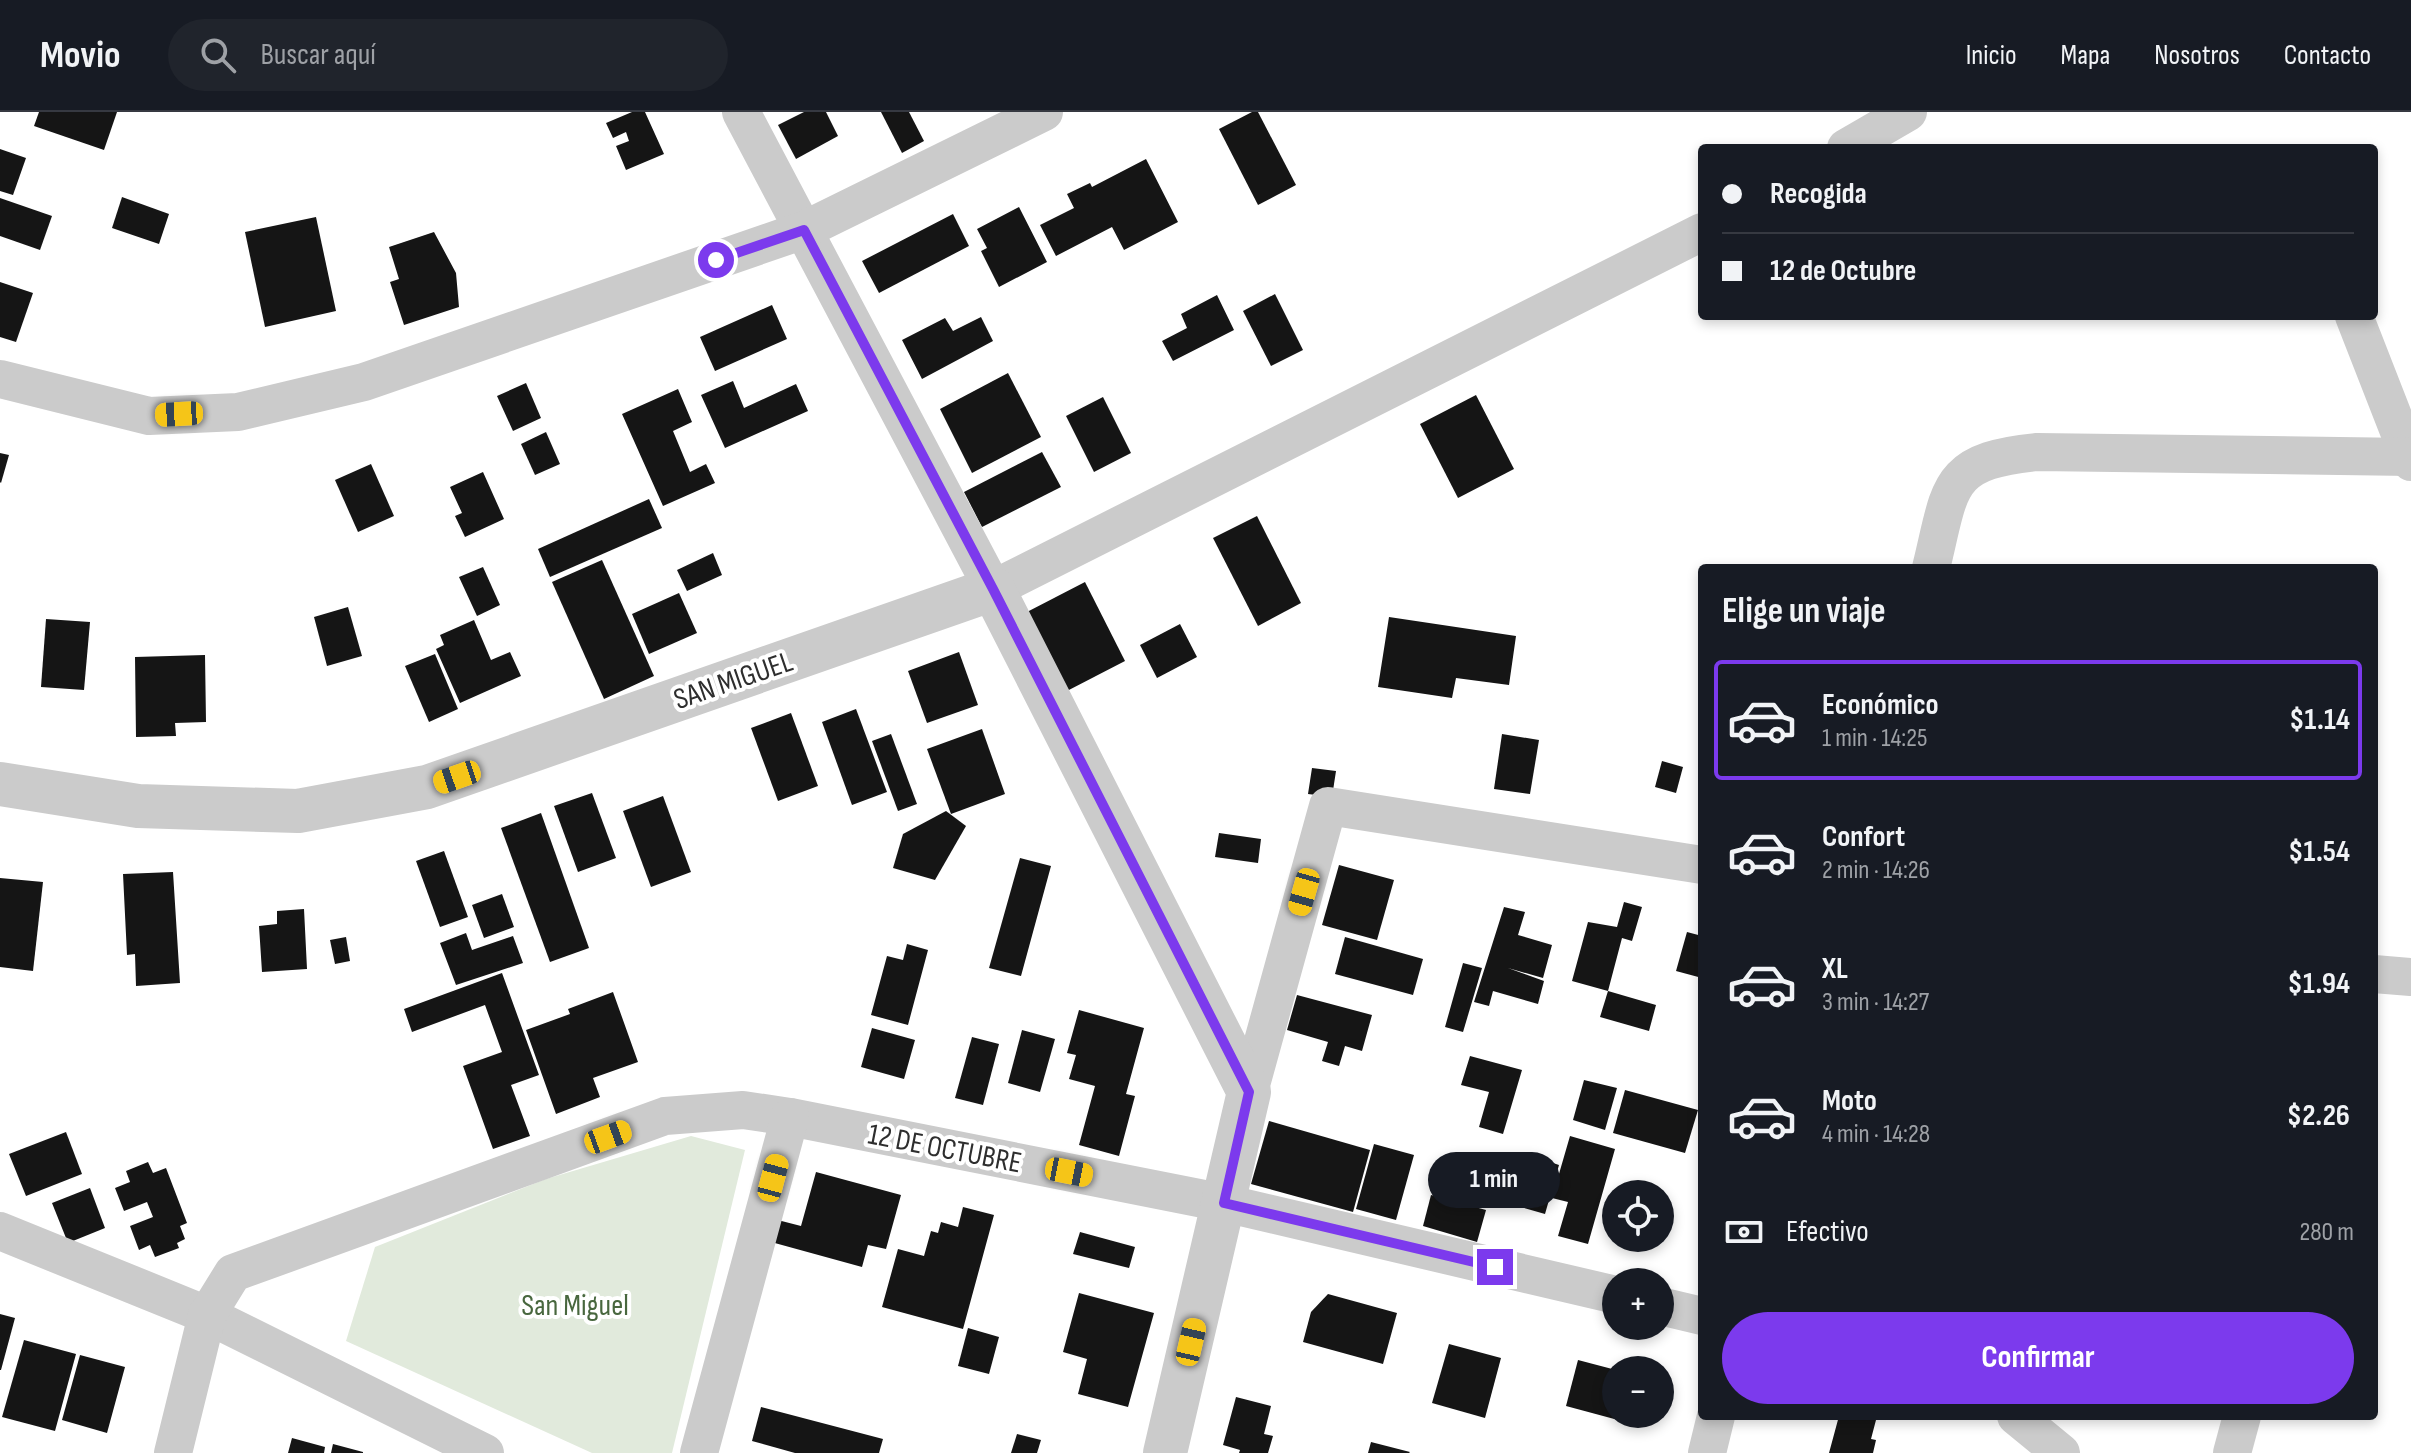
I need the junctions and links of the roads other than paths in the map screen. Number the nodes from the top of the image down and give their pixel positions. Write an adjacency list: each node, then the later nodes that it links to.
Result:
1 (741, 112): 5 (street)
2 (1044, 112): 5 (street)
3 (1908, 112): 4 (street)
4 (1853, 144)
5 (804, 230): 8 (street); 11 (street)
6 (1698, 234): 11 (street)
7 (2356, 320): 9 (street)
8 (0, 379)
9 (2410, 459): 10 (street)
10 (1932, 564)
11 (993, 589): 12 (street, SAN MIGUEL); 16 (street)
12 (0, 784)
13 (1698, 864): 16 (street)
14 (2378, 974): 15 (street)
15 (2411, 977)
16 (1249, 1092): 18 (street)
17 (790, 1117): 18 (street, 12 DE OCTUBRE); 22 (street, 12 DE OCTUBRE); 29 (street)
18 (1224, 1203): 20 (street, 12 DE OCTUBRE); 30 (street)
19 (0, 1231): 22 (street)
20 (1602, 1292)
21 (1674, 1309): 23 (street)
22 (207, 1315): 27 (street, 12 DE OCTUBRE); 28 (street)
23 (1698, 1315)
24 (1715, 1420): 31 (street)
25 (2021, 1420): 32 (street)
26 (2241, 1420): 33 (street)
27 (173, 1453)
28 (485, 1453)
29 (699, 1453)
30 (1165, 1453)
31 (1707, 1453)
32 (2061, 1453)
33 (2232, 1453)

